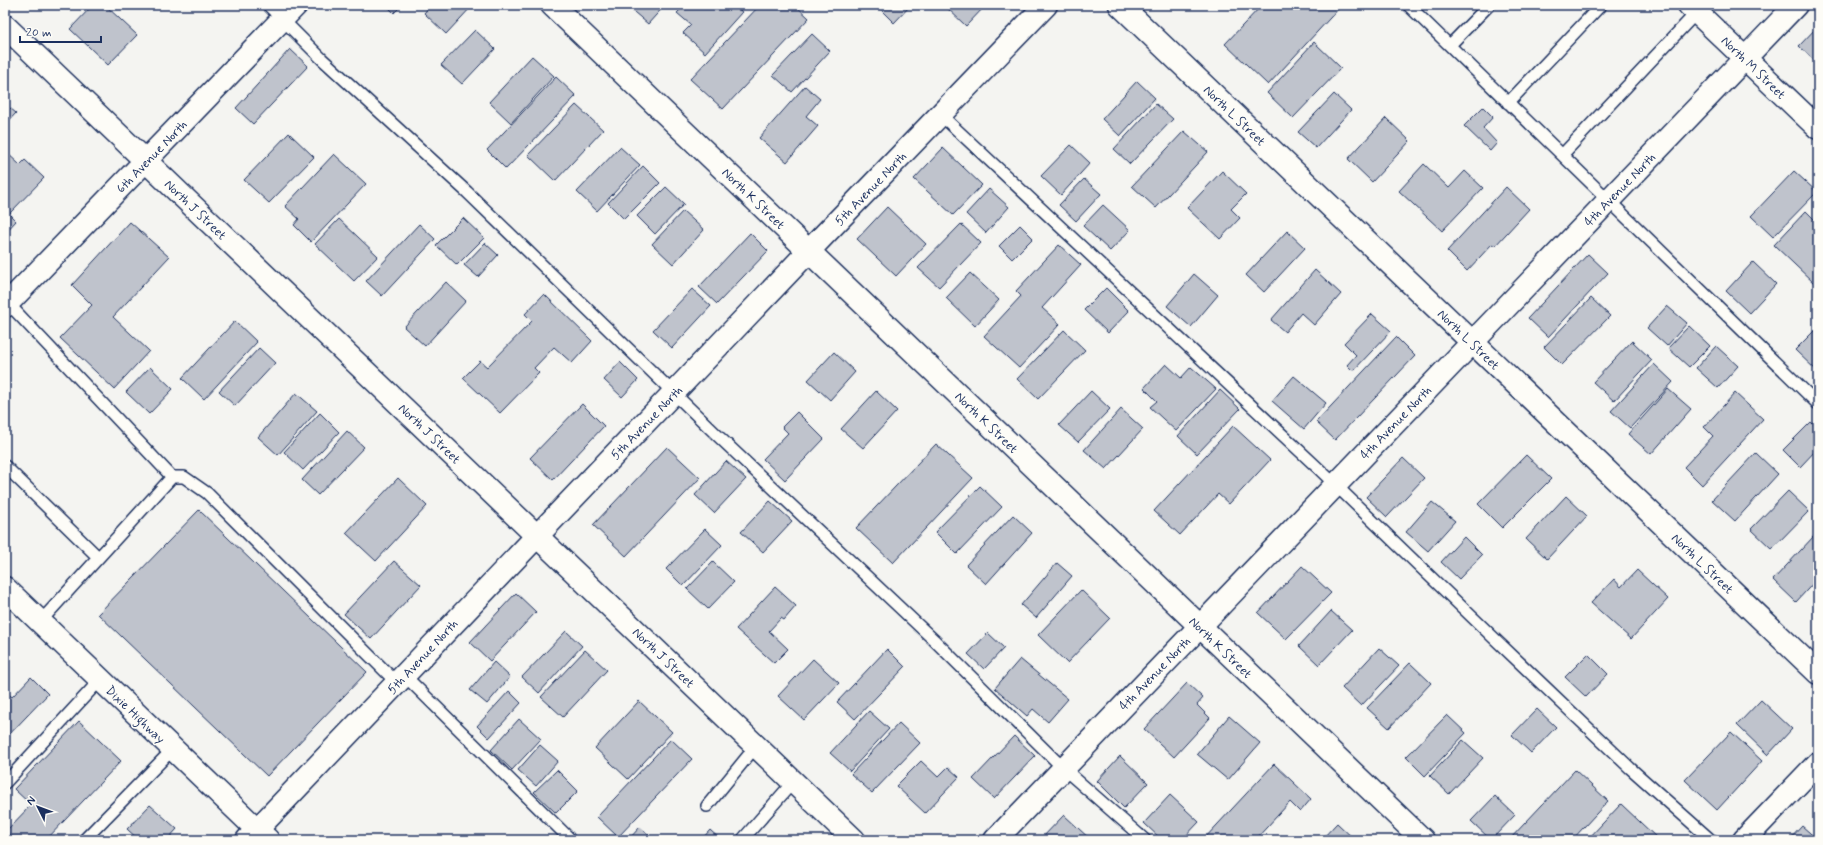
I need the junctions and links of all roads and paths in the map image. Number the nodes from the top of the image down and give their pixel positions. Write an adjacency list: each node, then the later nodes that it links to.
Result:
1 (552, 5): 19 (street, North K Street)
2 (1046, 5): 14 (street, 5th Avenue North)
3 (1120, 5): 21 (street, North L Street)
4 (1408, 5): 11 (lane)
5 (1489, 5): 11 (lane)
6 (1601, 5): 13 (lane)
7 (1796, 5): 12 (street, 4th Avenue North)
8 (1693, 9): 12 (street, North M Street); 16 (lane)
9 (282, 10): 17 (street, 6th Avenue North); 22 (lane)
10 (5, 26): 17 (street, North J Street)
11 (1450, 45): 13 (lane)
12 (1744, 58): 15 (street, North M Street); 18 (street, 4th Avenue North)
13 (1508, 103): 16 (lane)
14 (941, 115): 19 (street, 5th Avenue North); 26 (lane)
15 (1818, 128)
16 (1563, 154): 18 (lane)
17 (146, 161): 20 (street, 6th Avenue North); 27 (street, North J Street)
18 (1608, 200): 21 (street, 4th Avenue North); 23 (lane)
19 (809, 252): 22 (street, 5th Avenue North); 31 (street, North K Street)
20 (6, 303): 25 (lane)
21 (1472, 342): 26 (street, 4th Avenue North); 32 (street, North L Street)
22 (675, 392): 27 (street, 5th Avenue North); 38 (lane)
23 (1818, 404)
24 (5, 466): 28 (lane)
25 (172, 476): 28 (lane); 33 (lane)
26 (1336, 484): 31 (street, 4th Avenue North); 50 (lane)
27 (537, 536): 33 (street, 5th Avenue North); 35 (street, North J Street)
28 (98, 557): 30 (lane)
29 (5, 588): 30 (street, Dixie Highway)
30 (40, 622): 34 (street, Dixie Highway)
31 (1200, 626): 38 (street, 4th Avenue North); 49 (street, North K Street)
32 (1818, 673)
33 (401, 679): 42 (street, 5th Avenue North); 43 (lane)
34 (100, 680): 36 (street, Dixie Highway); 40 (lane)
35 (756, 746): 39 (street, North J Street); 41 (lane)
36 (172, 749): 42 (street, Dixie Highway); 44 (lane)
37 (1818, 763): 51 (street)
38 (1063, 768): 47 (street, 4th Avenue North); 48 (lane)
39 (793, 782): 45 (lane); 46 (street, North J Street)
40 (5, 783)
41 (707, 806)
42 (257, 837)
43 (568, 839)
44 (84, 840)
45 (743, 840)
46 (854, 840)
47 (995, 840)
48 (1145, 840)
49 (1423, 840)
50 (1711, 840)
51 (1744, 840)

